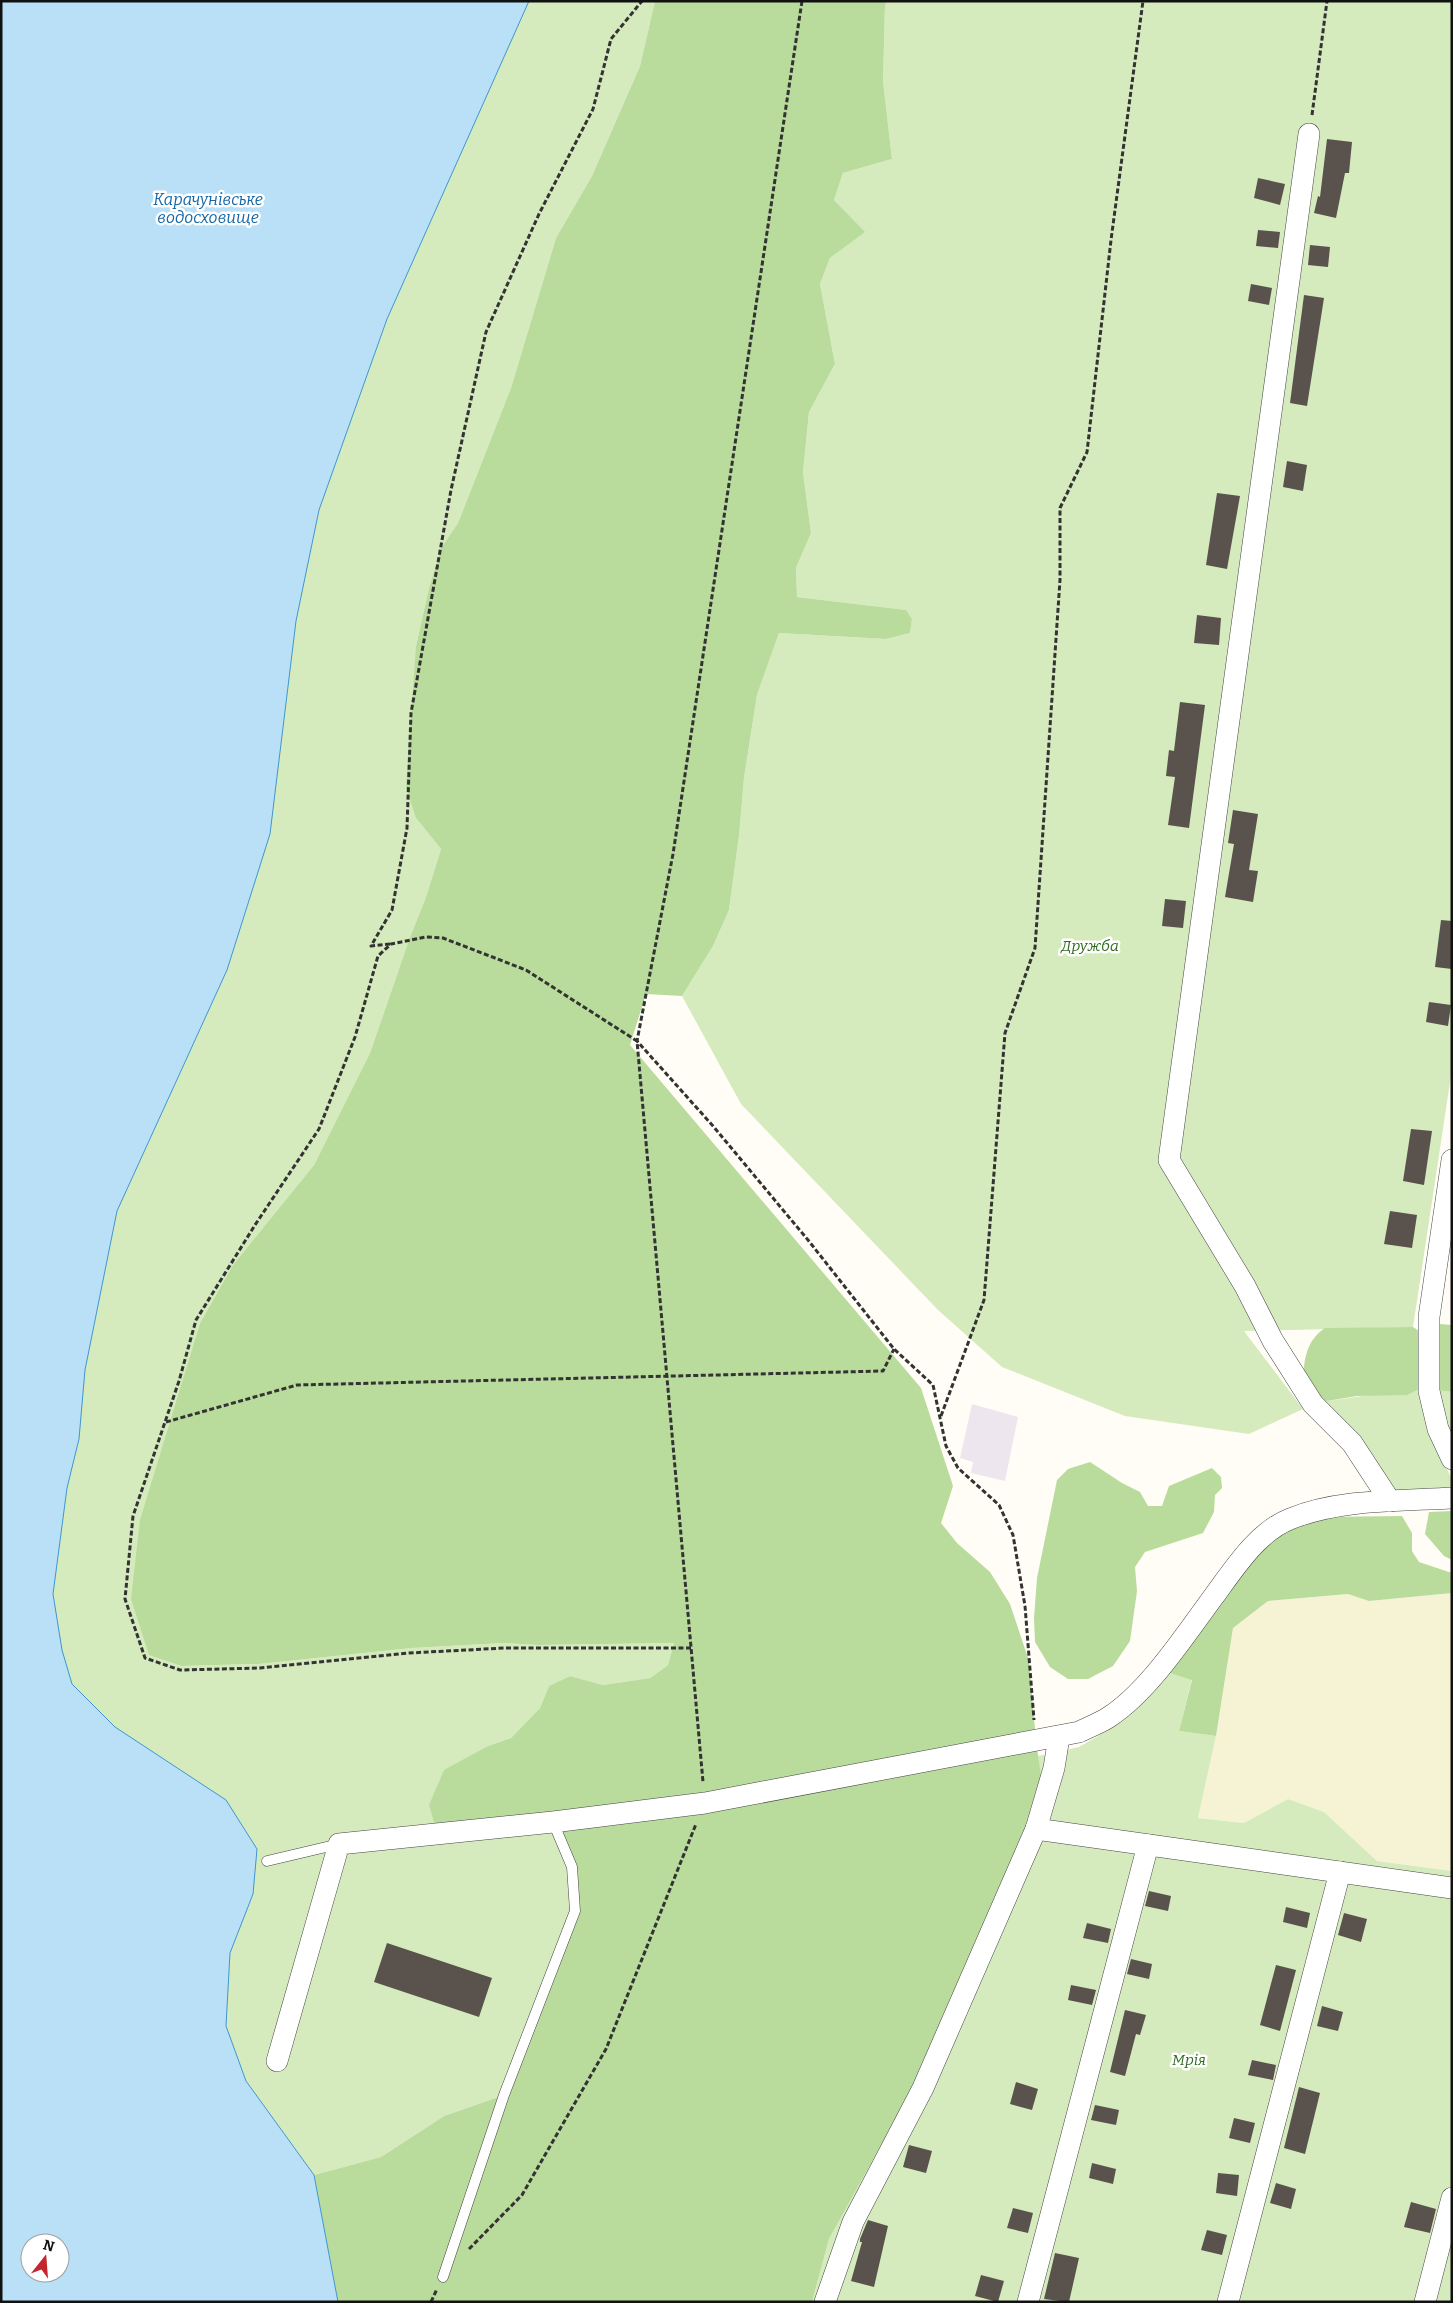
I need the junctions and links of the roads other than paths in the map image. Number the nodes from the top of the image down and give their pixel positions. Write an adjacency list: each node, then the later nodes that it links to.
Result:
1 (1309, 134): 5 (street)
2 (1452, 1160): 3 (street)
3 (1452, 1459)
4 (1452, 1498): 5 (street)
5 (1390, 1502): 6 (street)
6 (1060, 1737): 7 (street); 8 (street)
7 (553, 1822): 9 (street); 16 (lane)
8 (1036, 1829): 10 (street); 17 (street)
9 (339, 1844): 11 (lane); 14 (street)
10 (1148, 1846): 12 (street); 18 (street)
11 (267, 1861)
12 (1340, 1872): 13 (street); 19 (street)
13 (1452, 1888)
14 (277, 2062)
15 (1452, 2198): 20 (street)
16 (443, 2277)
17 (825, 2302)
18 (1028, 2302)
19 (1228, 2302)
20 (1425, 2302)

